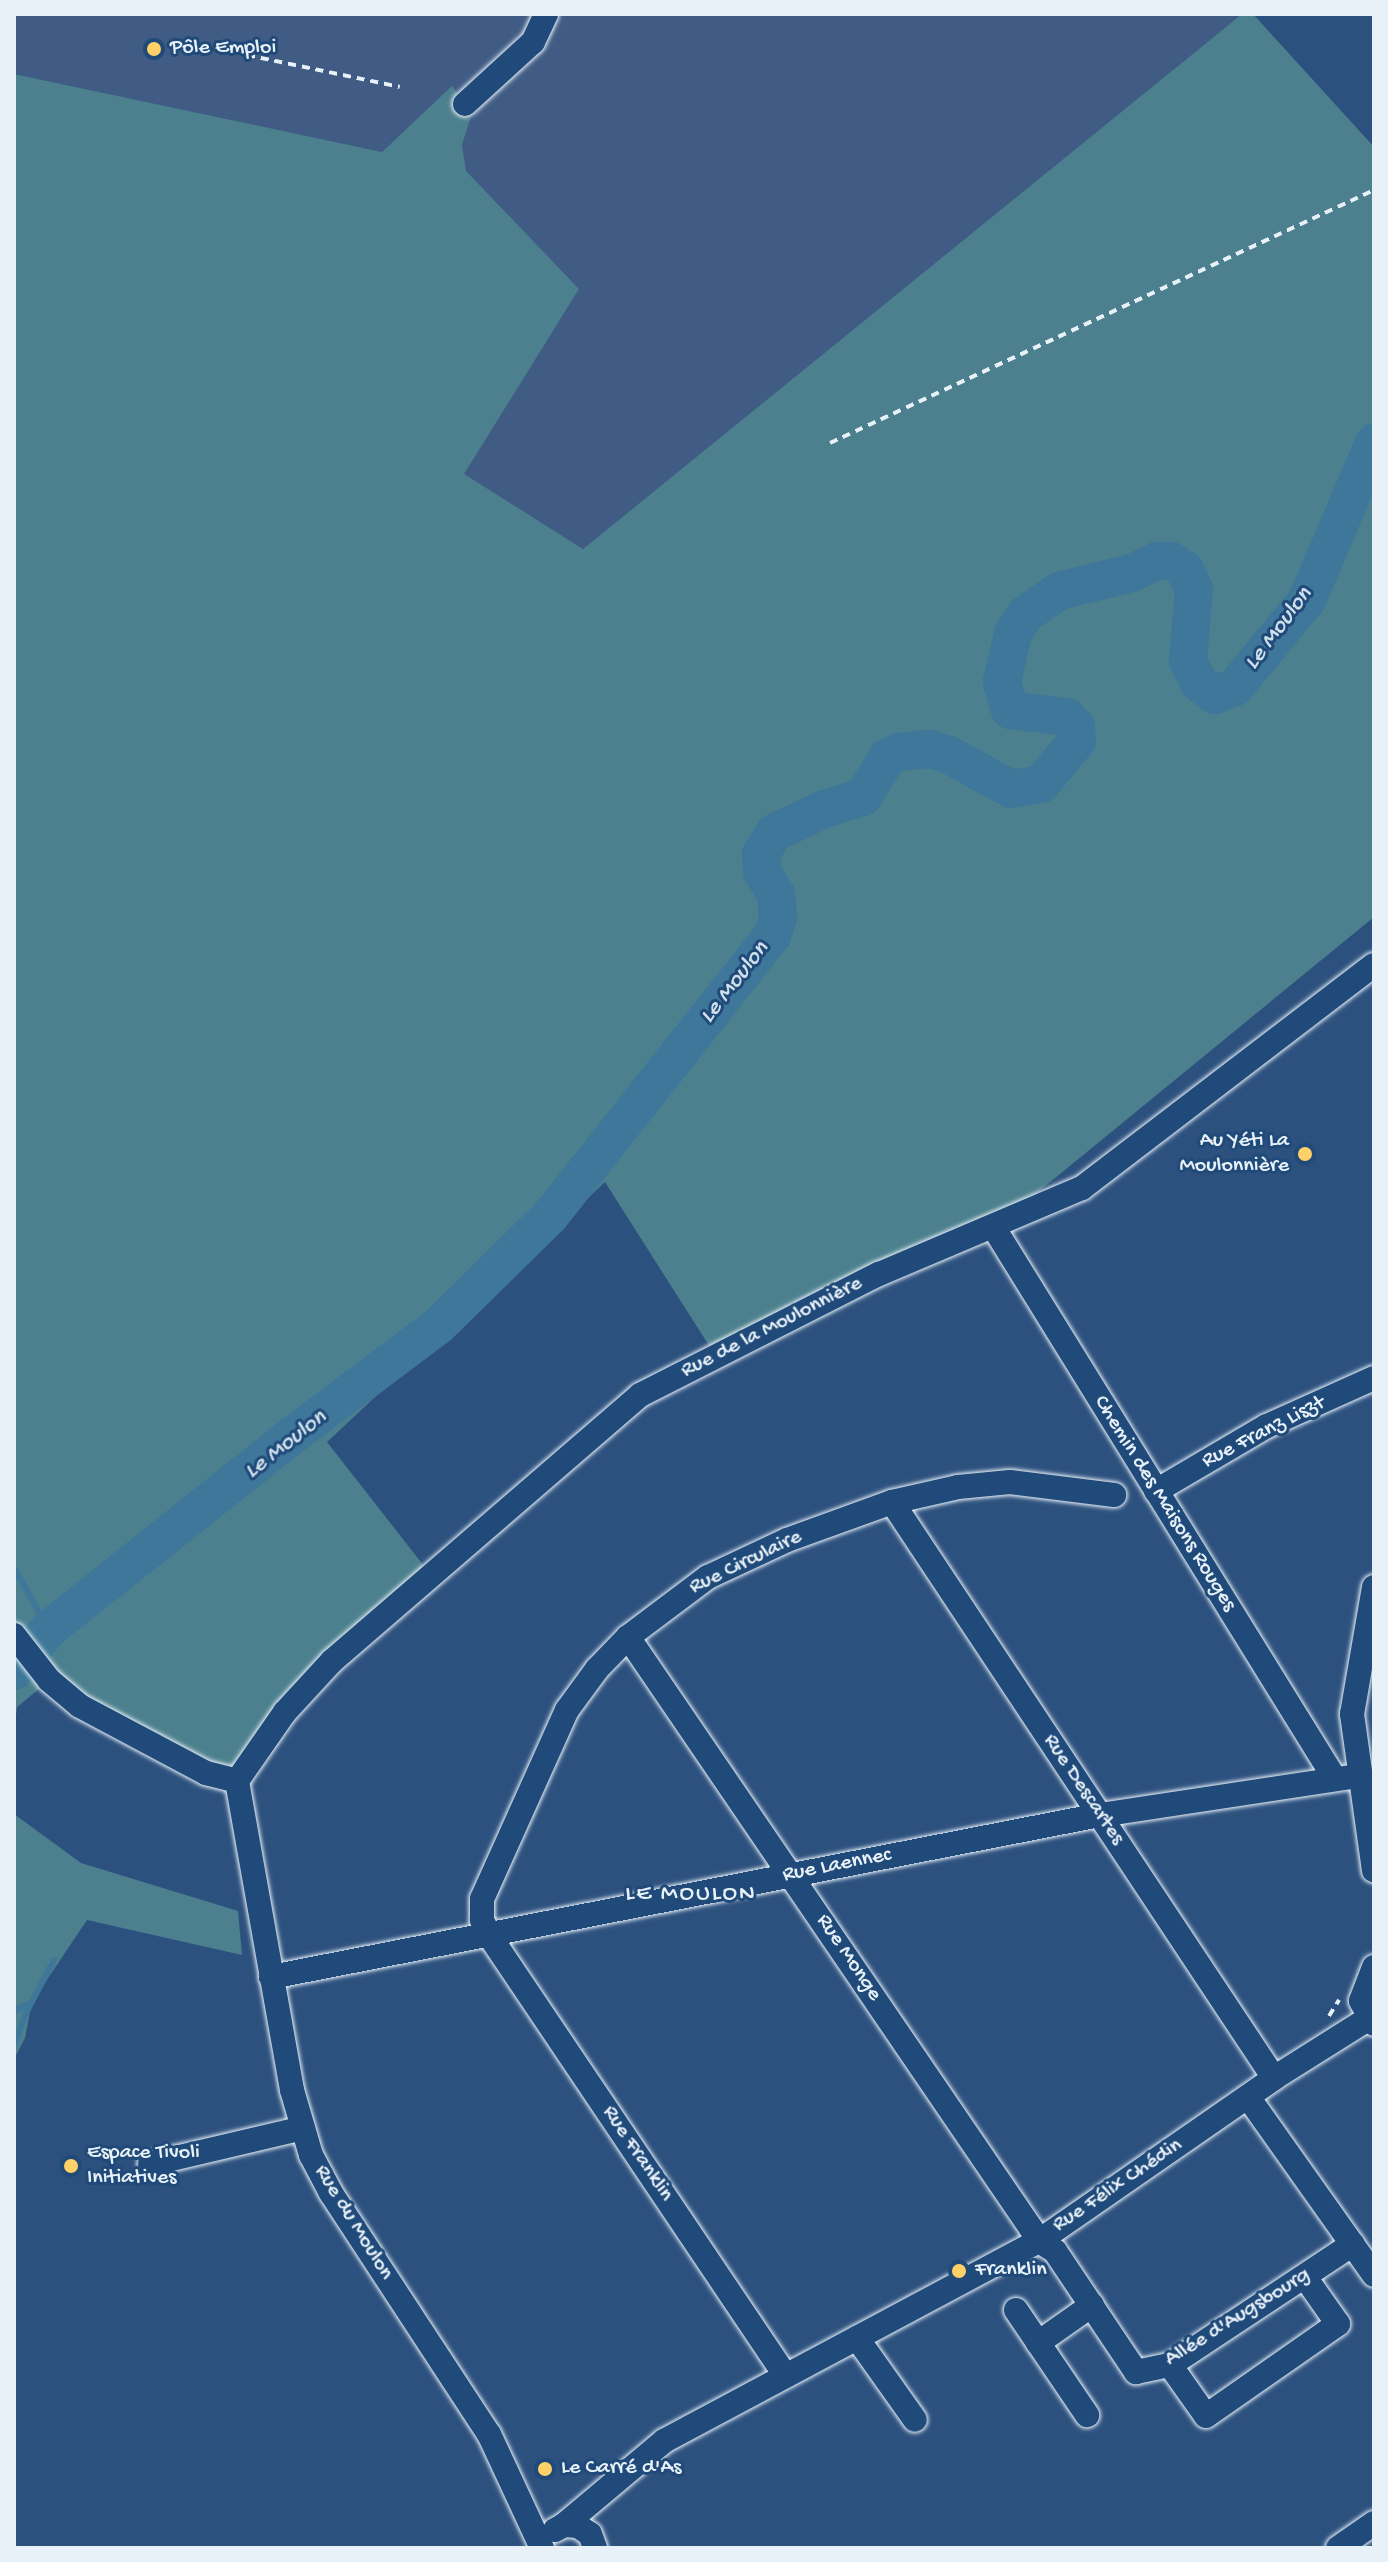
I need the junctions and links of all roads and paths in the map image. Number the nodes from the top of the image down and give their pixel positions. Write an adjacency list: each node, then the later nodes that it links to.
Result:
1 (546, 14): 4 (street)
2 (247, 55): 3 (path)
3 (400, 87)
4 (465, 104)
5 (1374, 190): 6 (path)
6 (830, 443)
7 (1374, 965): 8 (street, Rue de la Moulonnière)
8 (994, 1228): 10 (street, Chemin des Maisons Rouges); 17 (street, Rue de la Moulonnière)
9 (1374, 1378): 10 (street, Rue Franz Liszt)
10 (1156, 1491): 16 (street, Chemin des Maisons Rouges)
11 (1114, 1495): 12 (street, Rue Circulaire)
12 (892, 1502): 15 (street, Rue Circulaire); 18 (street, Rue Descartes)
13 (1374, 1587): 16 (street)
14 (14, 1635): 17 (street)
15 (628, 1637): 20 (street, Rue Monge); 21 (street, Rue Circulaire)
16 (1347, 1778): 18 (street, Rue Laennec); 19 (street)
17 (237, 1781): 23 (street, Rue du Moulon)
18 (1100, 1815): 20 (street, Rue Laennec); 25 (street, Rue Descartes)
19 (1374, 1870)
20 (791, 1876): 21 (street, Rue Laennec); 29 (street, Rue Monge)
21 (489, 1935): 23 (street, Rue Laennec); 38 (street, Rue Franklin)
22 (1374, 1967): 24 (street)
23 (271, 1977): 27 (street, Rue du Moulon)
24 (1372, 2019): 25 (street, Rue Félix Chédin)
25 (1274, 2078): 26 (street, Rue Félix Chédin)
26 (1248, 2097): 29 (street, Rue Félix Chédin); 30 (street)
27 (303, 2128): 28 (street); 42 (street, Rue du Moulon)
28 (150, 2164)
29 (1039, 2241): 33 (street, Allée d'Augsbourg); 35 (street, Rue Félix Chédin)
30 (1353, 2244): 31 (street); 32 (street, Allée d'Augsbourg)
31 (1374, 2275)
32 (1305, 2277): 37 (street, Allée d'Augsbourg); 37 (street)
33 (1092, 2305): 36 (street); 37 (street, Allée d'Augsbourg)
34 (1016, 2310): 36 (street)
35 (857, 2338): 38 (street, Rue Félix Chédin); 40 (street)
36 (1038, 2343): 39 (street)
37 (1170, 2365)
38 (785, 2375): 41 (street, Rue Félix Chédin)
39 (1087, 2415)
40 (915, 2420)
41 (610, 2484): 44 (street, Rue Félix Chédin); 45 (street, Rue Félix Chédin)
42 (518, 2493): 44 (street, Rue du Moulon); 46 (street, Rue du Moulon)
43 (1374, 2523): 47 (street)
44 (562, 2526): 45 (street, Rue du Moulon); 46 (street, Rue Félix Chédin)
45 (592, 2541)
46 (544, 2548)
47 (1338, 2548)

